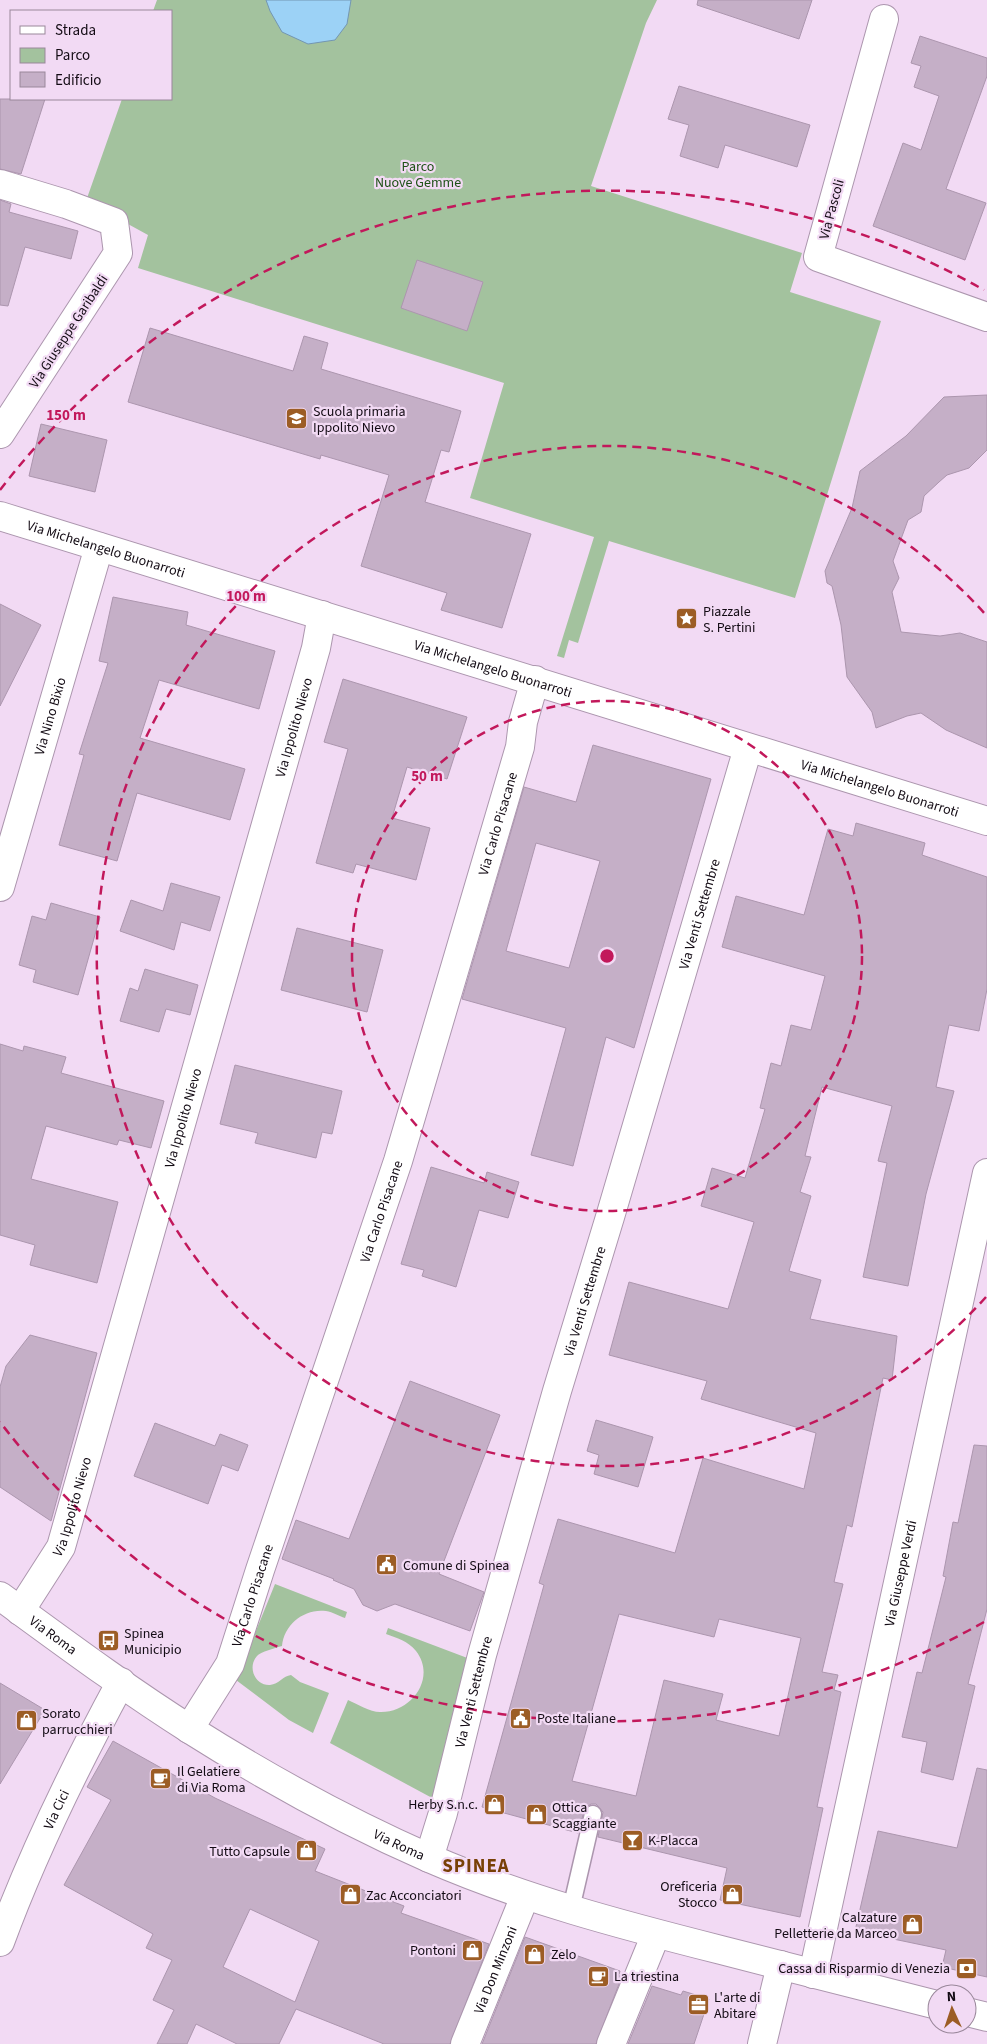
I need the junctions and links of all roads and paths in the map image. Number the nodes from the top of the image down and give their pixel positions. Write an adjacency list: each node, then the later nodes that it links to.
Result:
1 (884, 19): 3 (street, Via Pascoli)
2 (0, 184): 4 (street, Via Giuseppe Garibaldi)
3 (987, 317)
4 (0, 434)
5 (0, 516): 6 (street, Via Michelangelo Buonarroti)
6 (99, 547): 7 (street, Via Michelangelo Buonarroti); 11 (street, Via Nino Bixio)
7 (322, 615): 8 (street, Via Michelangelo Buonarroti); 13 (street, Via Ippolito Nievo)
8 (535, 680): 9 (street, Via Michelangelo Buonarroti); 15 (street, Via Carlo Pisacane)
9 (748, 748): 10 (street, Via Michelangelo Buonarroti); 17 (street, Via Venti Settembre)
10 (987, 820)
11 (0, 887)
12 (987, 1173): 23 (street, Via Giuseppe Verdi)
13 (10, 1604): 14 (street, Via Roma)
14 (121, 1682): 15 (street, Via Roma); 21 (street, Via Cici)
15 (189, 1729): 17 (street, Via Roma)
16 (593, 1814): 19 (lane)
17 (429, 1858): 18 (street, Via Roma)
18 (525, 1896): 19 (street, Via Roma); 25 (street, Via Don Minzoni)
19 (570, 1909): 20 (street, Via Roma)
20 (656, 1934): 22 (street, Via Roma); 26 (street)
21 (0, 1942)
22 (781, 1965): 23 (street, Via Roma); 27 (street)
23 (813, 1974): 24 (street, Via Roma)
24 (927, 2002)
25 (465, 2044)
26 (611, 2044)
27 (762, 2044)

